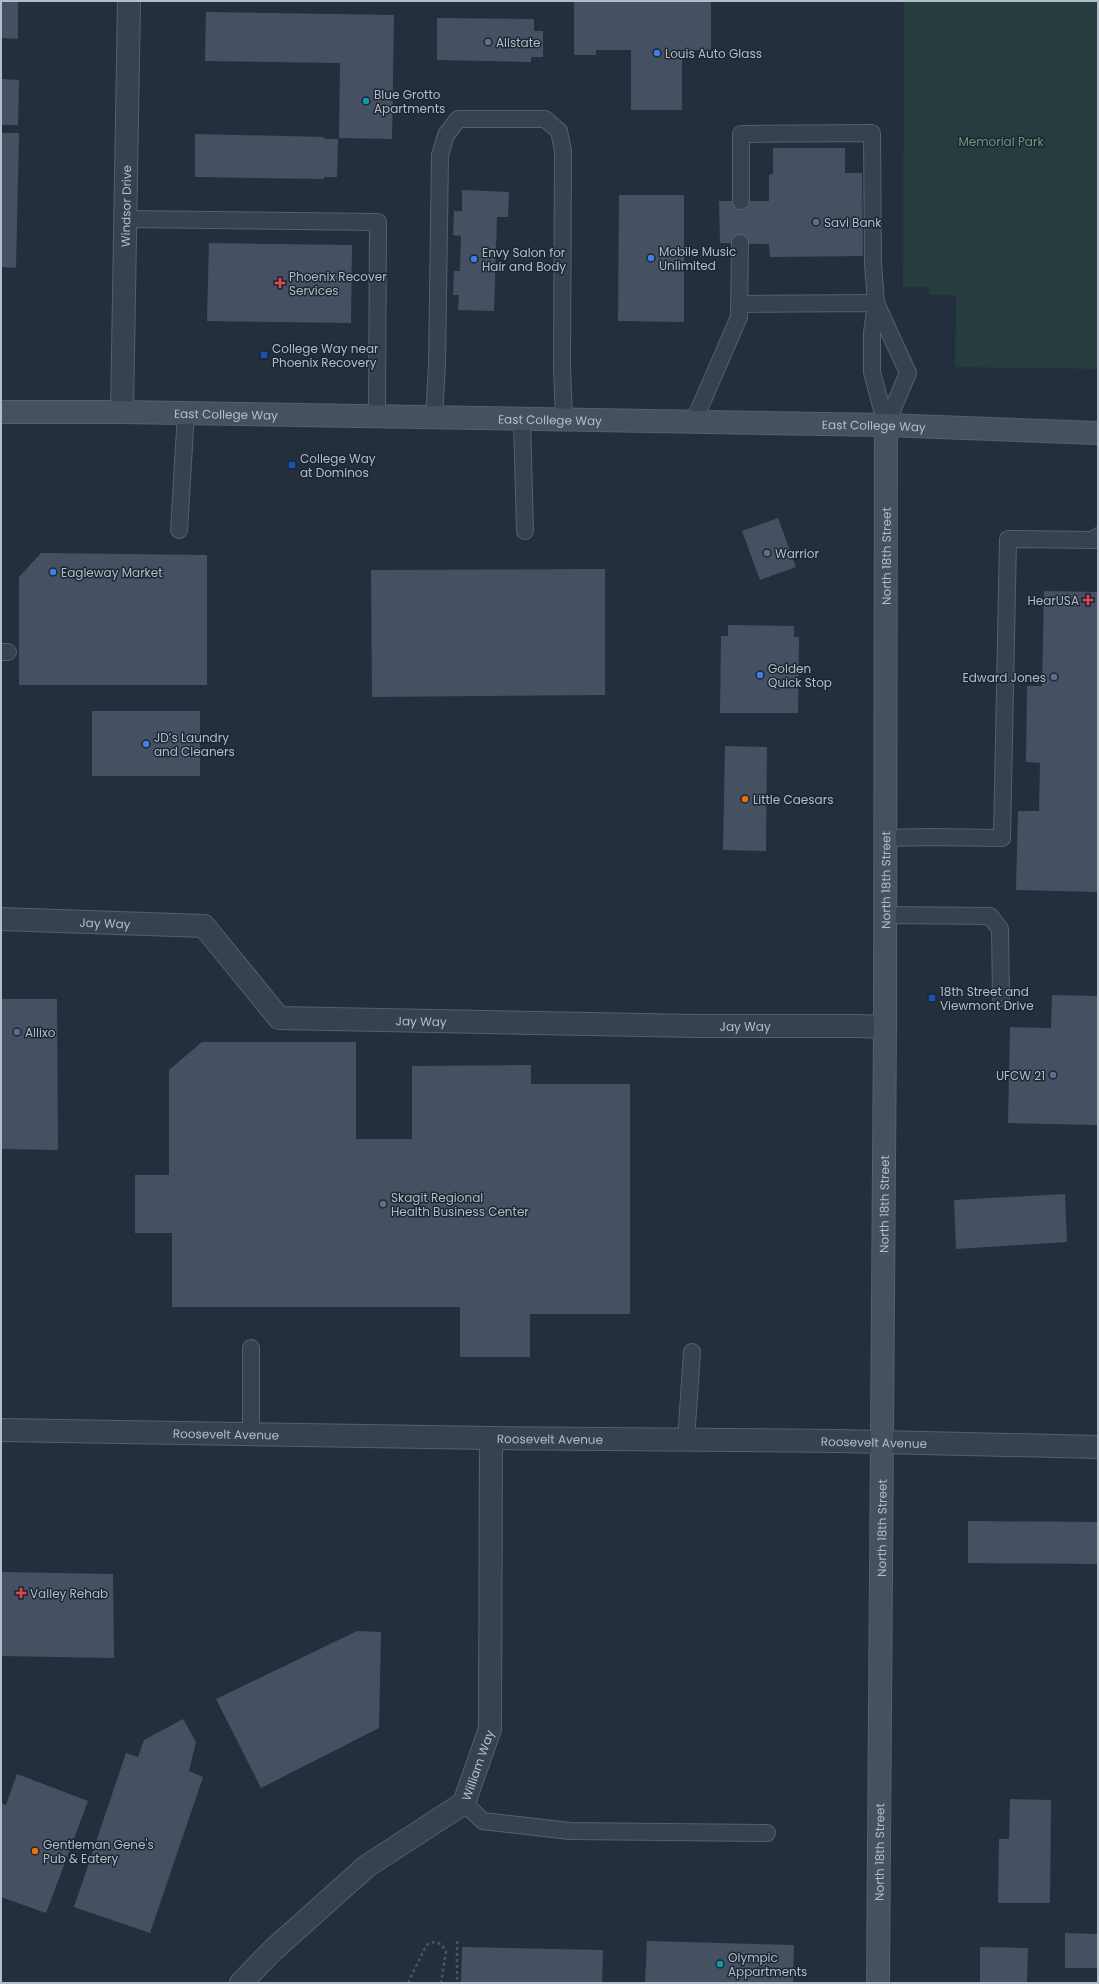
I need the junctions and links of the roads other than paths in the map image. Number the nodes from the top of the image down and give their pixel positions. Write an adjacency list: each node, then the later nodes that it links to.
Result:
1 (129, 1): 3 (street, Windsor Drive)
2 (741, 201): 5 (lane)
3 (125, 218): 8 (street, Windsor Drive); 10 (lane)
4 (740, 243): 6 (lane)
5 (876, 303): 6 (lane); 15 (lane); 15 (lane)
6 (740, 304): 14 (lane)
7 (1, 412): 8 (street, East College Way)
8 (122, 412): 9 (street, East College Way)
9 (186, 413): 10 (street, East College Way); 17 (lane)
10 (377, 416): 11 (street, East College Way)
11 (434, 417): 12 (street, East College Way); 13 (lane)
12 (522, 419): 13 (street, East College Way); 18 (lane)
13 (564, 419): 14 (street, East College Way)
14 (694, 421): 15 (street, East College Way)
15 (886, 425): 16 (street, East College Way); 20 (street, North 18th Street)
16 (1098, 432)
17 (179, 530)
18 (525, 531)
19 (1098, 536): 20 (lane)
20 (885, 838): 21 (street, North 18th Street)
21 (885, 915): 23 (lane); 24 (street, North 18th Street)
22 (1, 919): 24 (street, Jay Way)
23 (1001, 998)
24 (885, 1027): 31 (street, North 18th Street)
25 (251, 1348): 28 (lane)
26 (692, 1352): 30 (lane)
27 (1, 1430): 28 (street, Roosevelt Avenue)
28 (251, 1434): 29 (street, Roosevelt Avenue)
29 (491, 1438): 30 (street, Roosevelt Avenue); 33 (street, William Way)
30 (686, 1440): 31 (street, Roosevelt Avenue)
31 (882, 1442): 32 (street, Roosevelt Avenue); 36 (street, North 18th Street)
32 (1098, 1447)
33 (464, 1803): 34 (lane); 35 (street, William Way)
34 (767, 1833)
35 (241, 1983)
36 (878, 1983)

